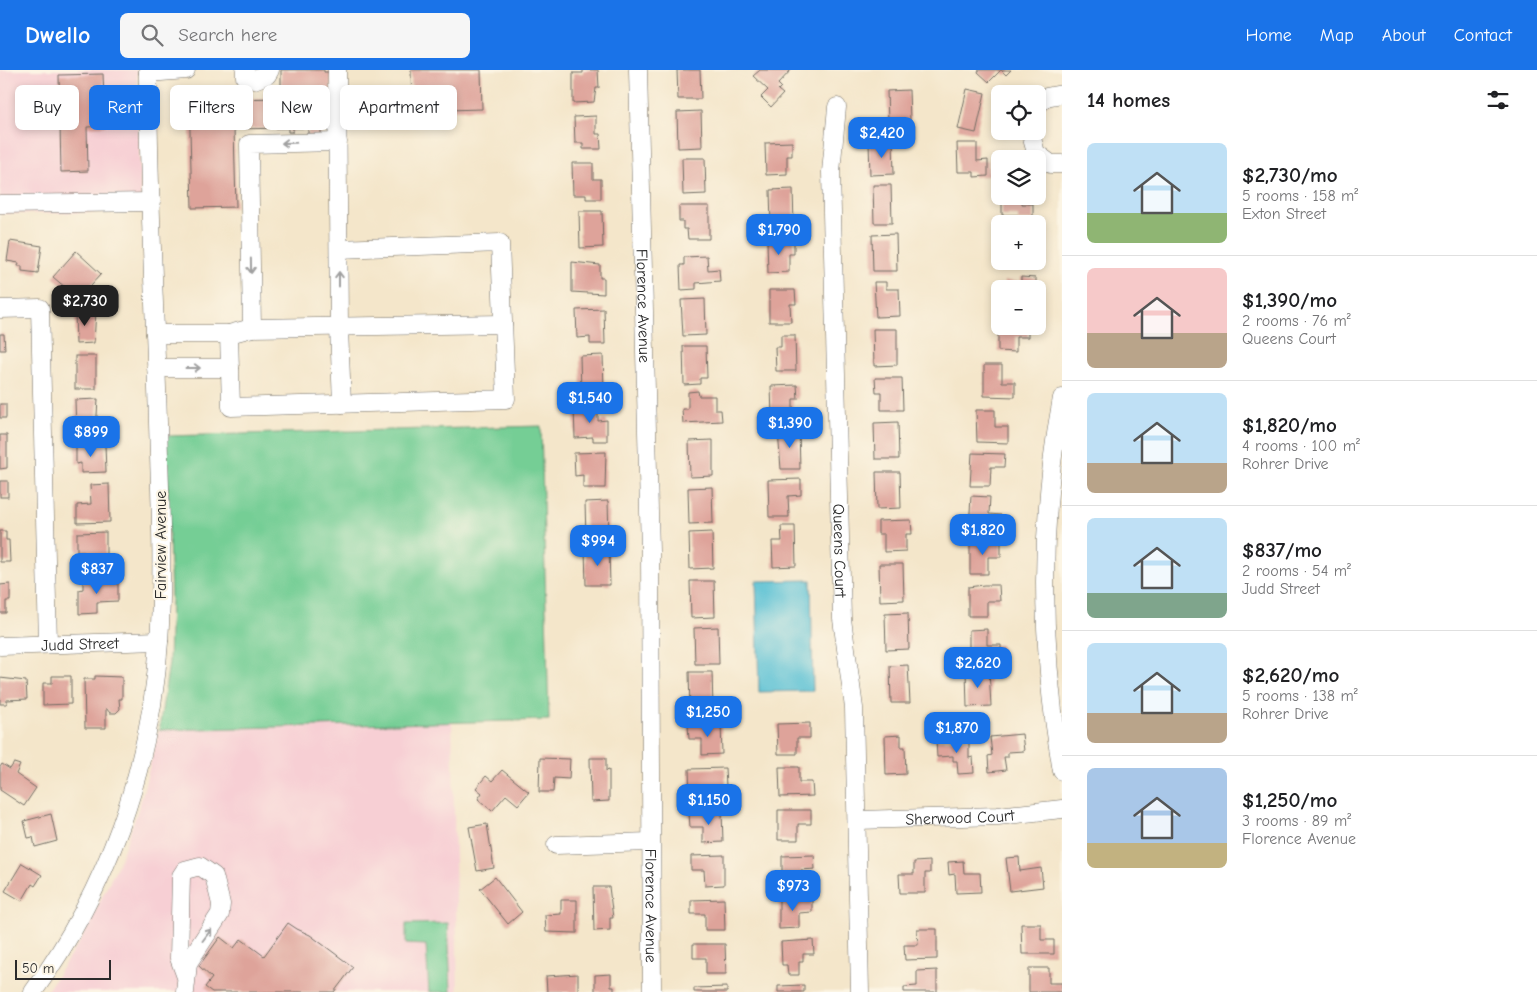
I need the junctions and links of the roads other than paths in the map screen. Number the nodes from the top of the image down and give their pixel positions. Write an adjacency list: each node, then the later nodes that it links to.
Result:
1 (186, 70): 6 (street)
2 (245, 70): 3 (street)
3 (270, 70)
4 (337, 70): 11 (street)
5 (638, 70): 32 (street, Florence Avenue)
6 (148, 72): 13 (street, Fairview Avenue)
7 (1062, 94): 8 (street)
8 (1046, 97)
9 (837, 107): 31 (street, Queens Court)
10 (1032, 140): 12 (street)
11 (338, 142): 15 (street); 18 (street, one-way to 18)
12 (1062, 164)
13 (152, 202): 14 (street); 20 (street, Fairview Avenue)
14 (0, 204)
15 (339, 249): 17 (street); 19 (street, one-way to 15)
16 (0, 309): 27 (street)
17 (503, 324): 19 (street); 25 (street)
18 (252, 328): 19 (street); 21 (street)
19 (338, 328): 25 (street)
20 (156, 334): 21 (street); 22 (street, Fairview Avenue)
21 (229, 334): 23 (street)
22 (156, 368): 23 (street, one-way to 23); 26 (street, Fairview Avenue)
23 (230, 368): 25 (street)
24 (1062, 398): 29 (street)
25 (342, 404)
26 (159, 641): 27 (street, Judd Street); 35 (street, Fairview Avenue)
27 (48, 644): 28 (street, Judd Street)
28 (0, 646)
29 (1062, 770)
30 (1062, 809): 31 (street, Sherwood Court)
31 (858, 820): 37 (street, Queens Court)
32 (650, 842): 33 (street); 36 (street, Florence Avenue)
33 (556, 845)
34 (186, 985): 34 (street, one-way to 34)
35 (33, 992)
36 (652, 992)
37 (860, 992)

